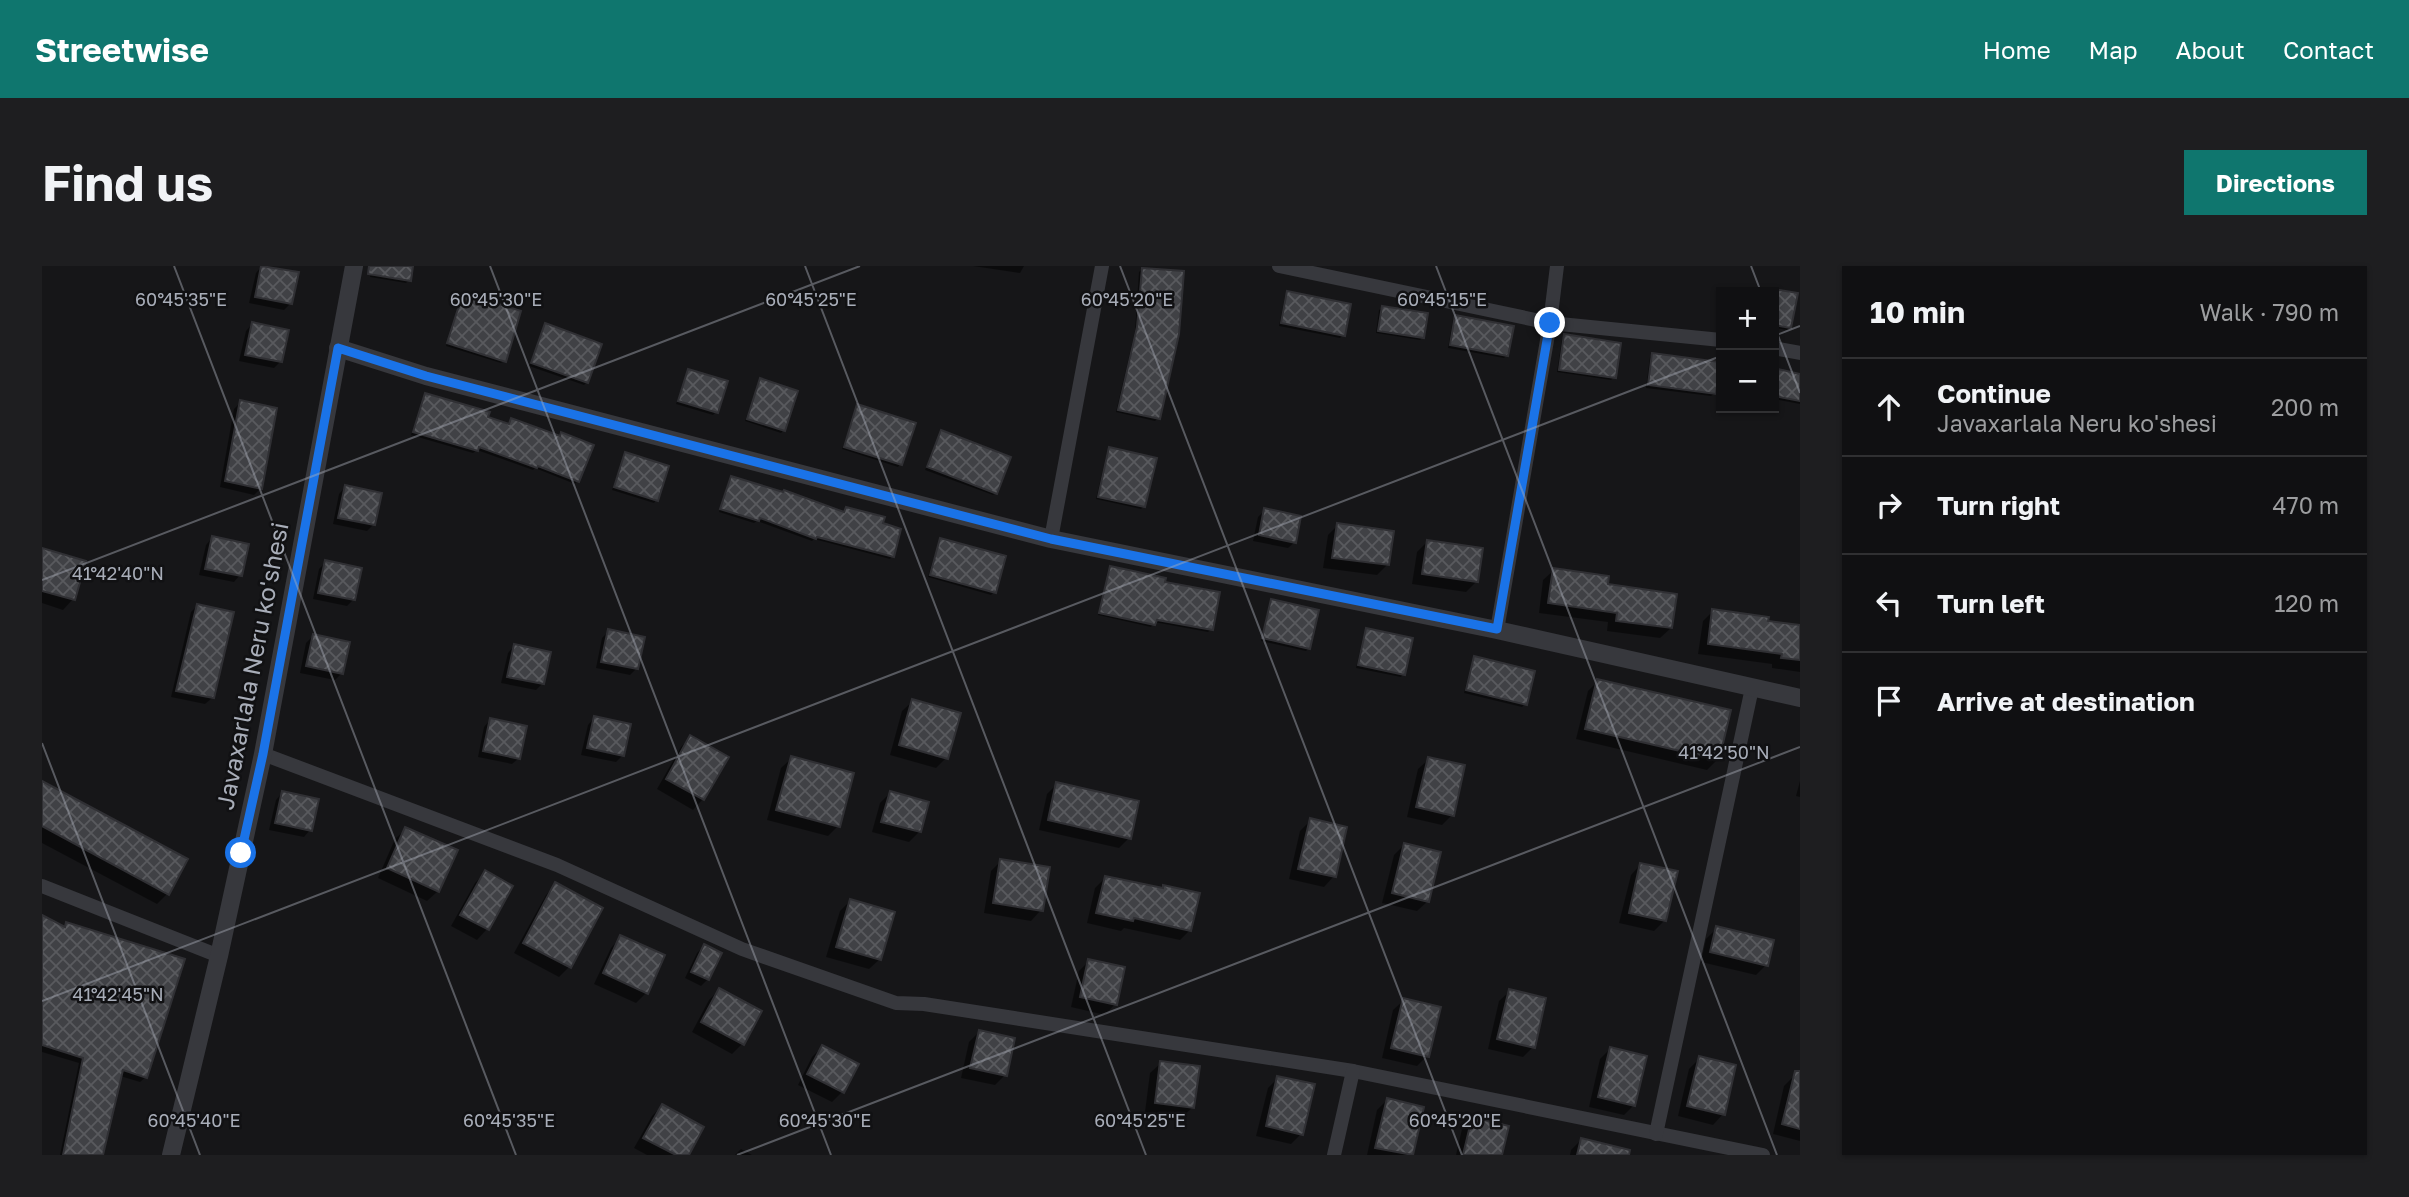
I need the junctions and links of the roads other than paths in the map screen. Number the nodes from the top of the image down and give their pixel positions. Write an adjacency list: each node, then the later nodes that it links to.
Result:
1 (354, 266): 7 (street, Javaxarlala Neru ko'shesi)
2 (1102, 266): 10 (street)
3 (1279, 266): 5 (street)
4 (1557, 266): 5 (street)
5 (1550, 323): 6 (street); 11 (street)
6 (1716, 340)
7 (338, 348): 10 (street); 14 (street, Javaxarlala Neru ko'shesi)
8 (1779, 349): 9 (street)
9 (1800, 353)
10 (1051, 539): 11 (street)
11 (1497, 629): 12 (street)
12 (1752, 688): 13 (street); 18 (street)
13 (1800, 698)
14 (263, 754): 16 (street, Javaxarlala Neru ko'shesi); 17 (street)
15 (42, 886): 16 (street)
16 (219, 956): 19 (street, Javaxarlala Neru ko'shesi)
17 (1353, 1071): 18 (street); 20 (street)
18 (1656, 1134): 21 (street)
19 (171, 1155)
20 (1334, 1155)
21 (1763, 1155)

